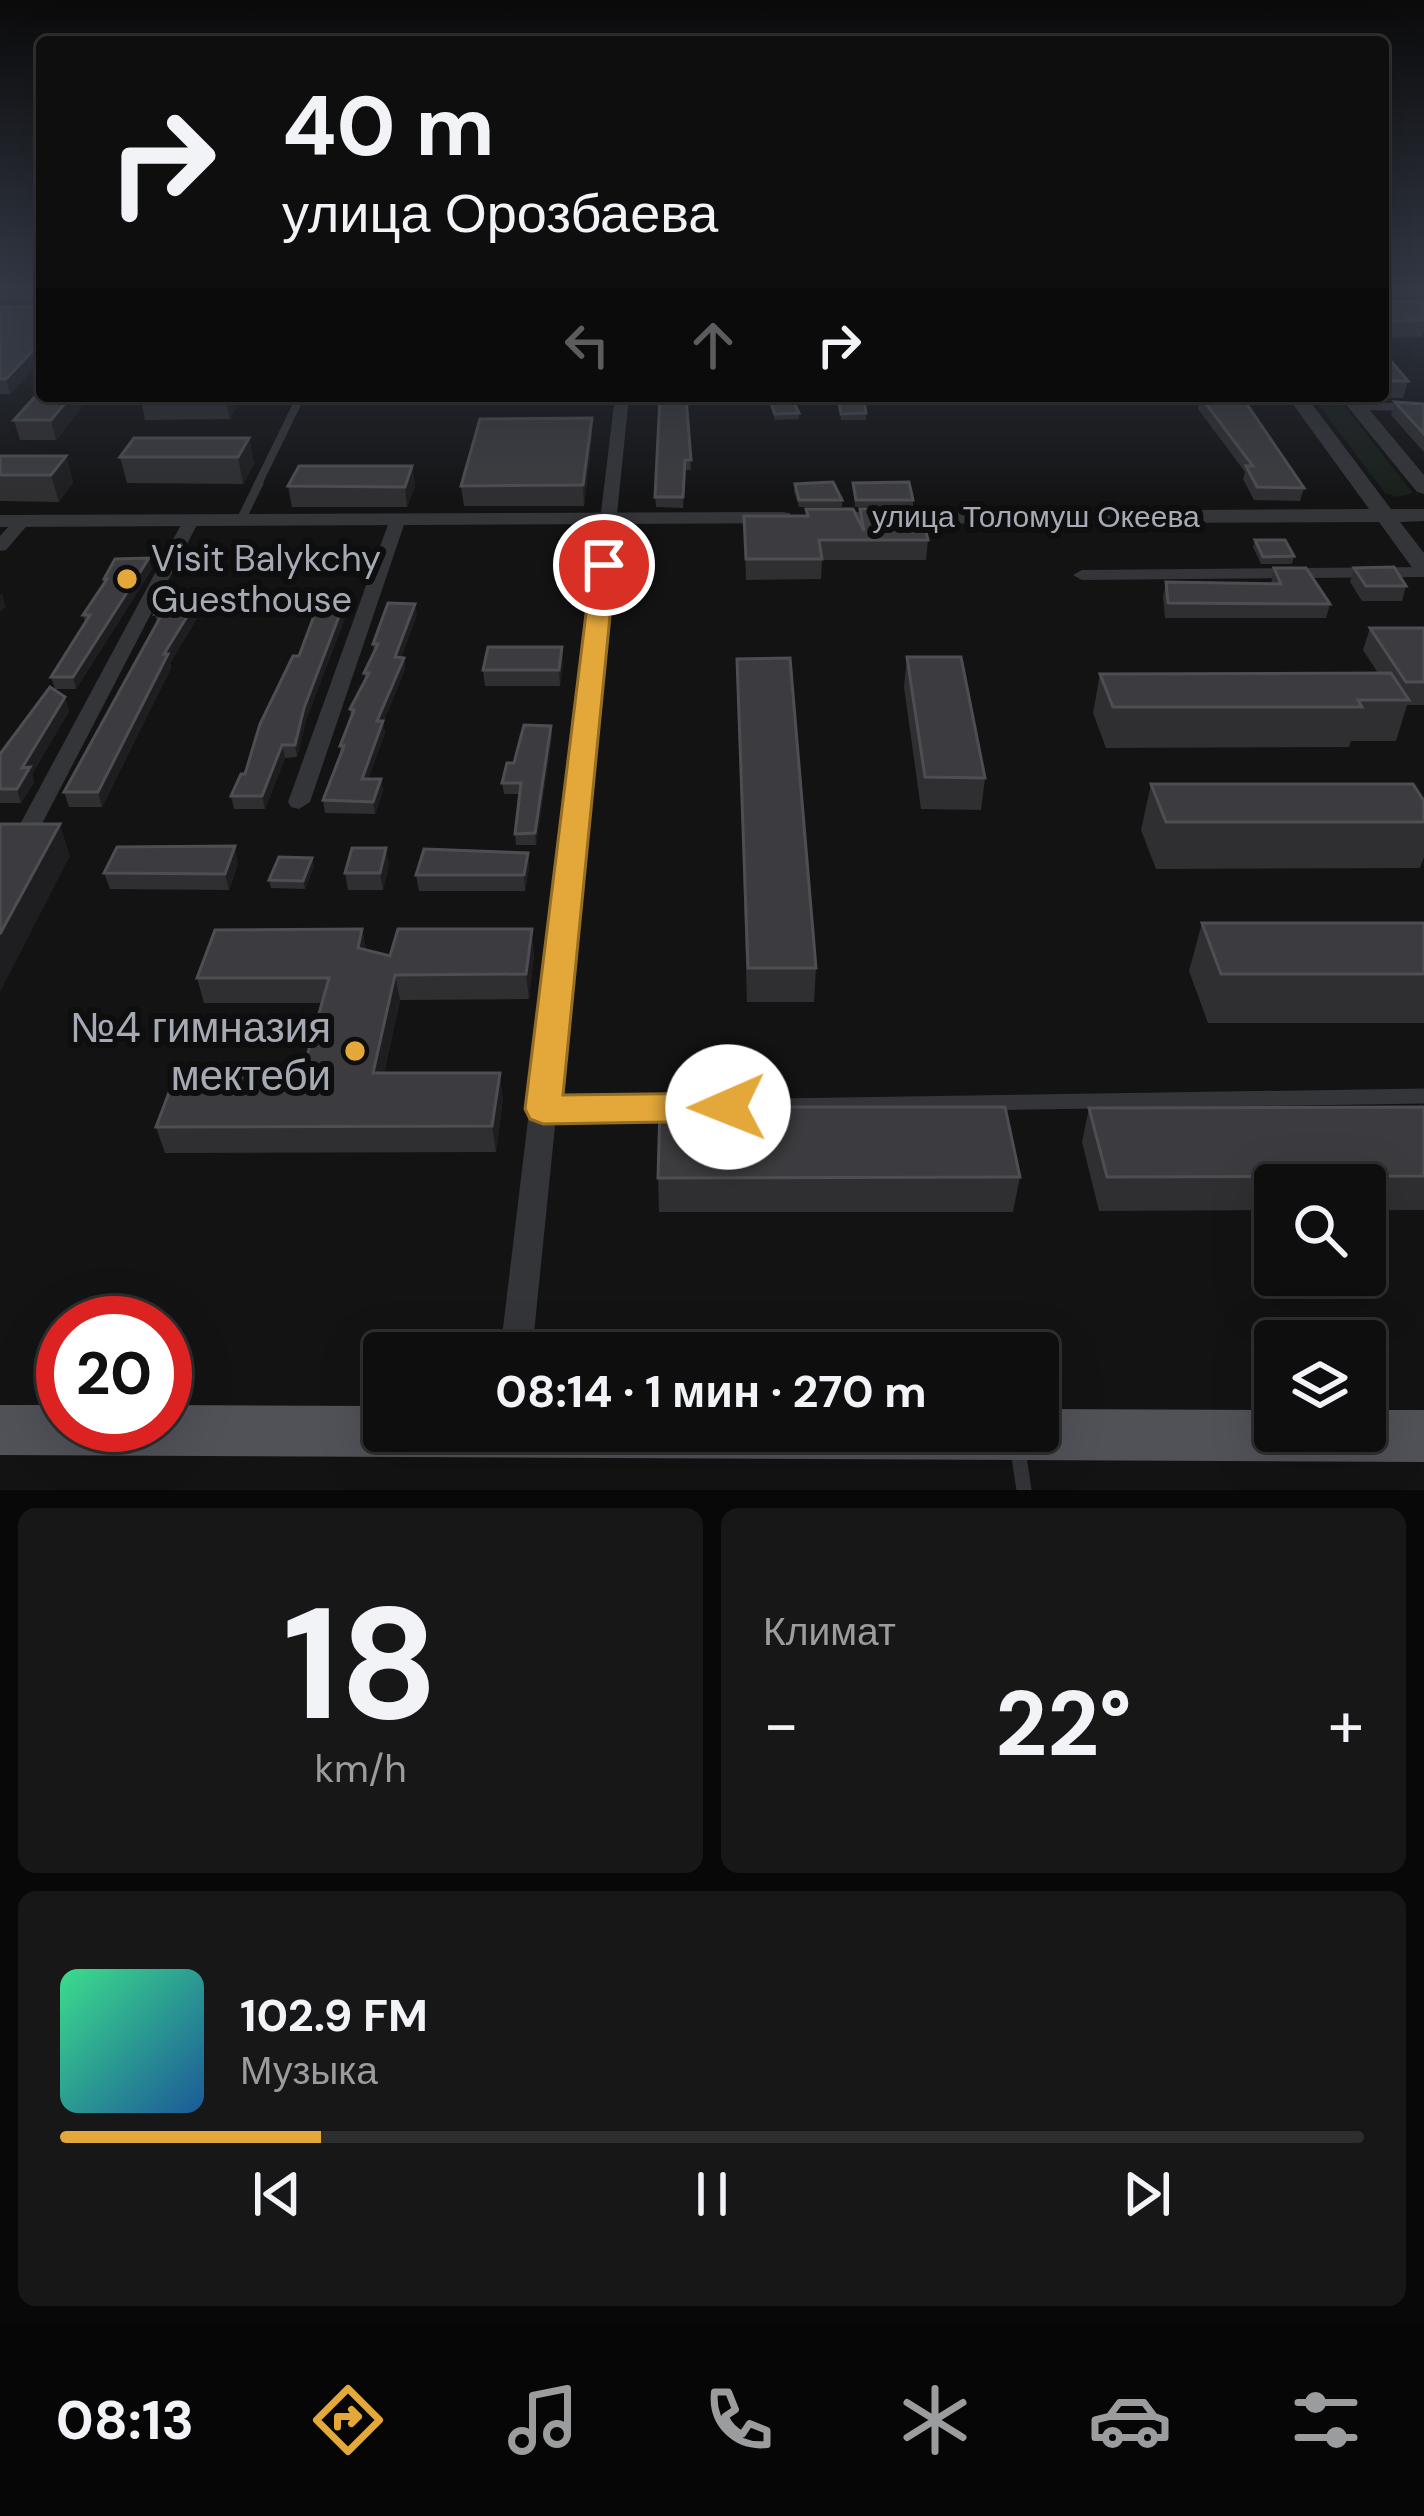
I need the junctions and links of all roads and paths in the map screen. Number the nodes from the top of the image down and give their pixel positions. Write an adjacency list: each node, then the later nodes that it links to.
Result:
1 (298, 402): 13 (lane)
2 (621, 402): 11 (street)
3 (1300, 402): 9 (street)
4 (1353, 402): 7 (street)
5 (1366, 402): 6 (street)
6 (1424, 406)
7 (1424, 488)
8 (1424, 514): 9 (street, улица Толомуш Океева)
9 (1384, 515): 11 (street, улица Толомуш Океева); 16 (street)
10 (398, 519): 11 (street, улица Толомуш Океева); 13 (street, улица Толомуш Океева); 18 (street)
11 (609, 519): 21 (street)
12 (191, 520): 13 (street, улица Толомуш Океева); 14 (street, улица Толомуш Океева); 19 (street)
13 (241, 520)
14 (12, 521): 15 (street)
15 (0, 546)
16 (1424, 570): 17 (street)
17 (1082, 575)
18 (299, 802)
19 (21, 843)
20 (1424, 1096): 21 (lane)
21 (543, 1109): 22 (street)
22 (518, 1332)
23 (0, 1430): 24 (main road)
24 (363, 1431)
25 (1059, 1435): 26 (main road)
26 (1424, 1436)
27 (1018, 1452): 28 (lane)
28 (1024, 1490)

